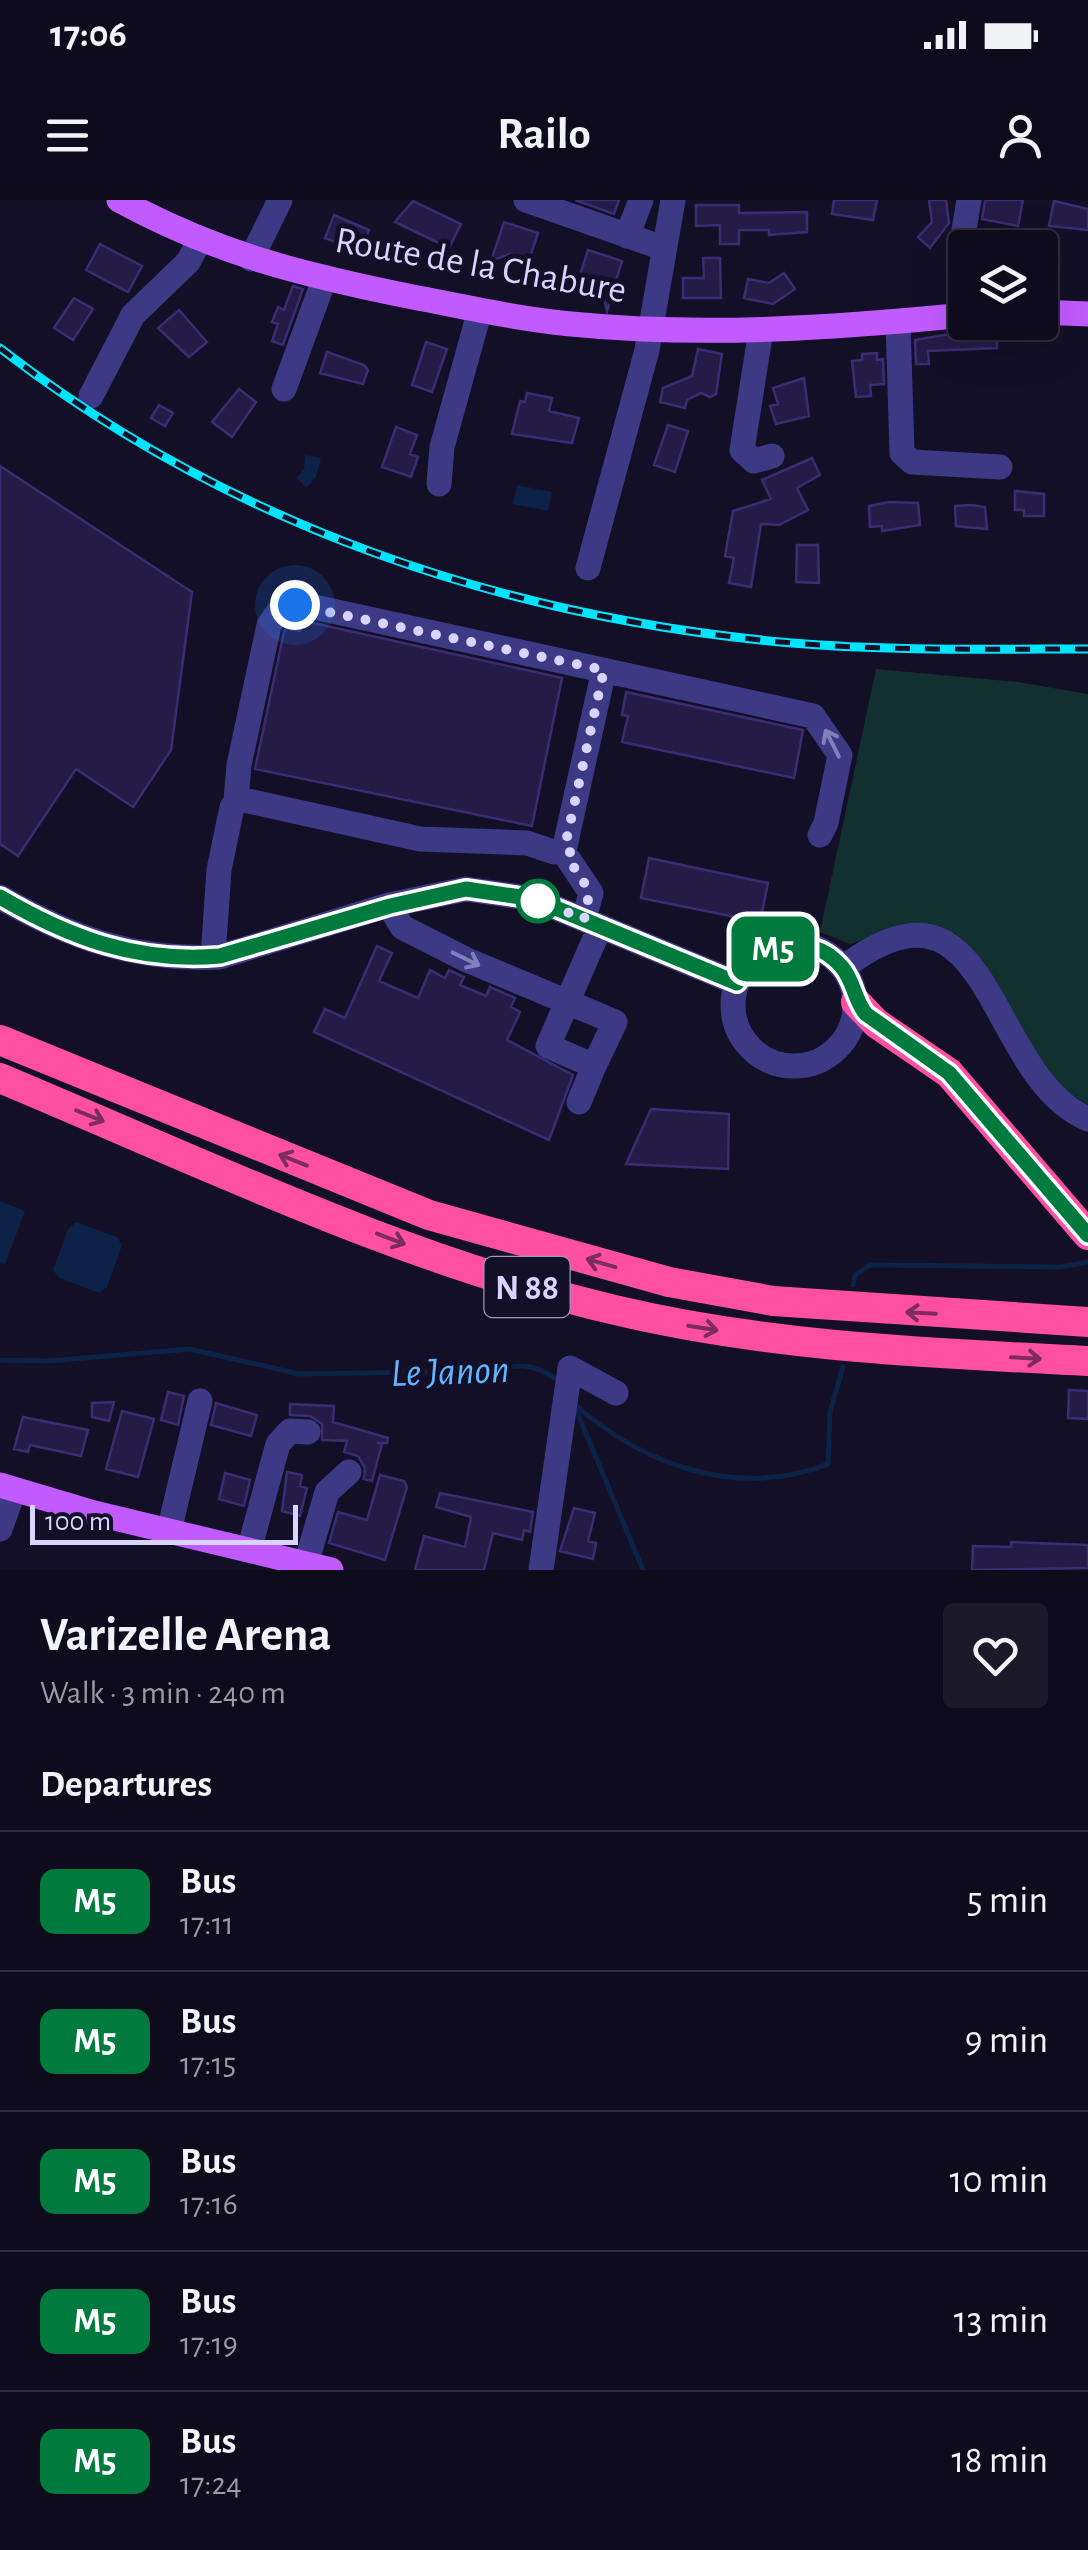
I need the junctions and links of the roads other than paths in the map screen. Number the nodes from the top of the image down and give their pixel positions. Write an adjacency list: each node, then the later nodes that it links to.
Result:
1 (119, 200): 9 (main road, Route de la Chabure)
2 (280, 200): 11 (street)
3 (526, 200): 8 (street)
4 (641, 200): 8 (street)
5 (673, 200): 10 (street)
6 (969, 200): 7 (street)
7 (965, 230)
8 (627, 236): 10 (street)
9 (199, 242): 11 (main road, Route de la Chabure); 21 (street)
10 (663, 248): 18 (street)
11 (251, 259): 12 (main road, Route de la Chabure)
12 (325, 277): 13 (main road, Route de la Chabure); 20 (street)
13 (480, 310): 18 (main road, Route de la Chabure); 24 (street)
14 (1058, 313): 15 (main road)
15 (1088, 314)
16 (948, 316): 17 (main road, Route de la Chabure)
17 (898, 322): 19 (main road, Route de la Chabure); 23 (street)
18 (650, 330): 19 (main road, Route de la Chabure); 25 (street)
19 (761, 330): 22 (street)
20 (284, 390)
21 (91, 396)
22 (772, 456)
23 (1000, 467)
24 (439, 484)
25 (588, 568)
26 (604, 670): 27 (street); 28 (street, one-way to 26); 29 (street)
27 (236, 800): 29 (street); 33 (street)
28 (820, 834)
29 (562, 852): 32 (street)
30 (0, 897): 33 (street)
31 (390, 906): 32 (street); 33 (street); 36 (street, one-way to 36)
32 (592, 923): 35 (street); 36 (street)
33 (213, 957)
34 (842, 968): 35 (street); 37 (street); 42 (street)
35 (737, 983): 37 (street)
36 (566, 1002): 39 (street); 39 (street)
37 (856, 1002): 43 (highway)
38 (0, 1040): 44 (highway, N 88, one-way to 38)
39 (594, 1066): 41 (street)
40 (0, 1078): 45 (highway, N 88, one-way to 45)
41 (579, 1102)
42 (1088, 1119)
43 (1088, 1234)
44 (1088, 1322)
45 (1088, 1361)
46 (616, 1393): 56 (street)
47 (200, 1400): 53 (street)
48 (211, 1430): 53 (street)
49 (308, 1432): 54 (street)
50 (349, 1472): 55 (street)
51 (7, 1487): 52 (street); 53 (main road)
52 (0, 1528)
53 (173, 1532): 54 (main road)
54 (249, 1550): 55 (main road)
55 (319, 1567)
56 (541, 1570)

